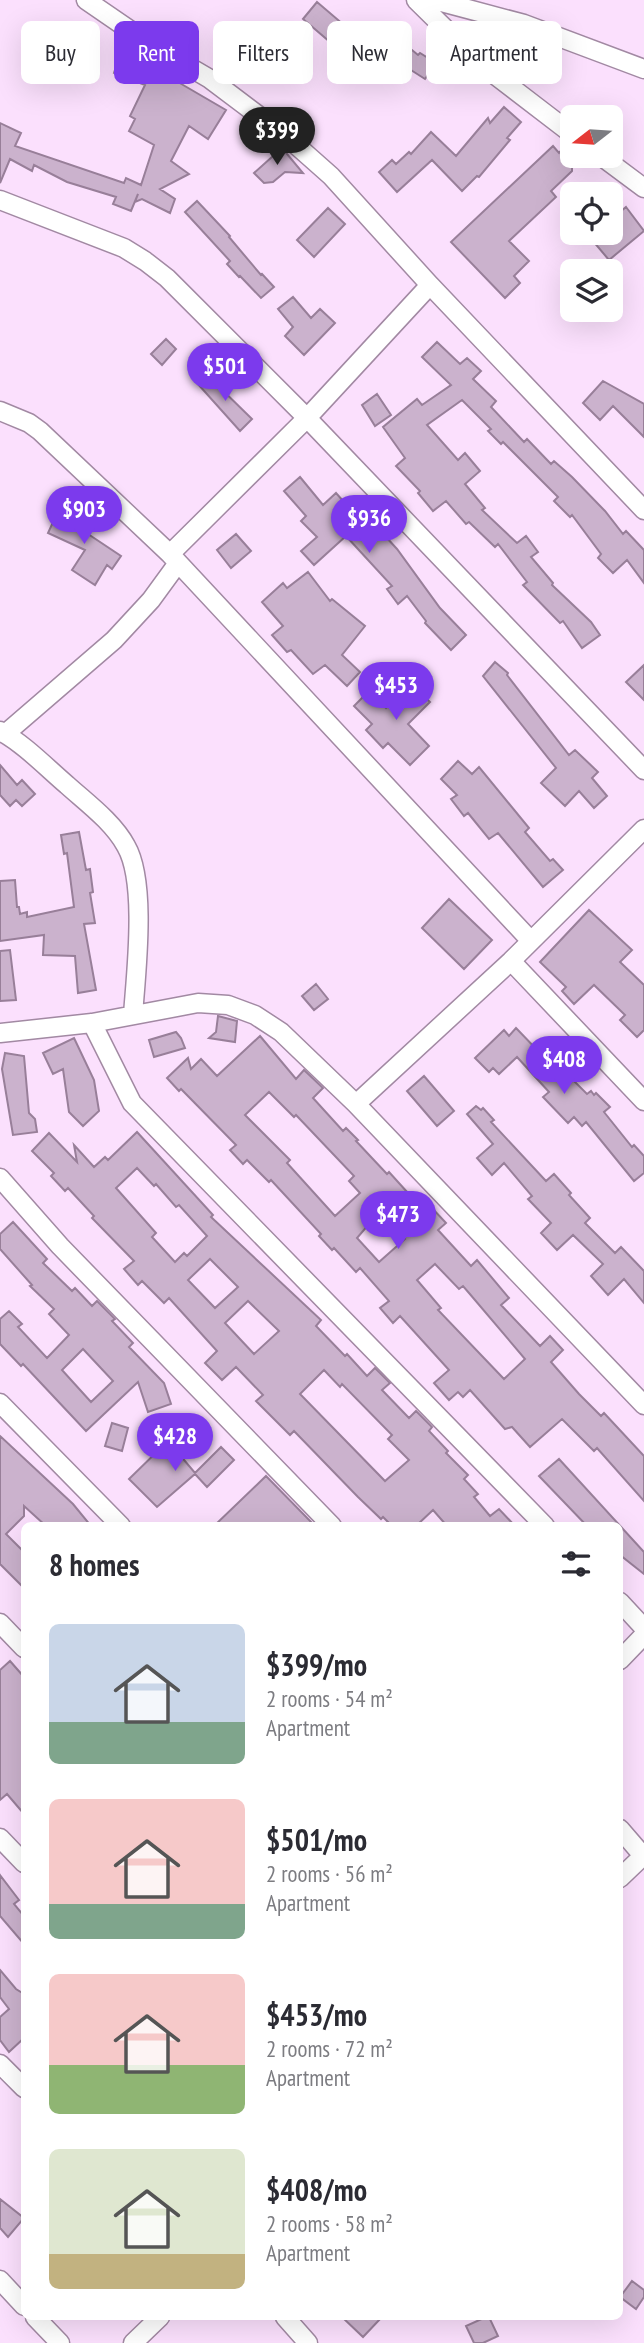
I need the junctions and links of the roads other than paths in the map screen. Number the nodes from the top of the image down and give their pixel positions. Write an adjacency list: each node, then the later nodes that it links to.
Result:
1 (86, 0): 9 (street)
2 (416, 0): 5 (street)
3 (434, 0): 4 (street)
4 (644, 69)
5 (560, 125)
6 (617, 168): 7 (street)
7 (644, 188)
8 (0, 200): 11 (street)
9 (430, 285): 11 (street); 12 (street)
10 (0, 411): 13 (street)
11 (307, 418): 13 (street); 15 (street)
12 (644, 510)
13 (174, 558): 14 (street); 17 (street)
14 (3, 733): 19 (street)
15 (644, 769)
16 (644, 829): 17 (street)
17 (531, 941): 18 (street)
18 (511, 961): 22 (street); 23 (street)
19 (132, 1015): 20 (street); 23 (street)
20 (92, 1023): 21 (street); 29 (street)
21 (0, 1033)
22 (644, 1101)
23 (356, 1104): 26 (street)
24 (0, 1178): 28 (street)
25 (0, 1403): 27 (street)
26 (644, 1405)
27 (117, 1522)
28 (328, 1522)
29 (541, 1522)
30 (623, 1605): 32 (street)
31 (0, 1623): 34 (street)
32 (644, 1628)
33 (644, 1635): 35 (street)
34 (21, 1645)
35 (623, 1658)
36 (623, 1833): 38 (street)
37 (0, 1838): 39 (street)
38 (643, 1857): 40 (street)
39 (21, 1860)
40 (623, 1875)
41 (0, 2064): 42 (street)
42 (21, 2085)
43 (0, 2280): 44 (street)
44 (21, 2303)
45 (38, 2320): 48 (street)
46 (157, 2320): 49 (street)
47 (288, 2320): 50 (street)
48 (60, 2343)
49 (132, 2343)
50 (308, 2343)

